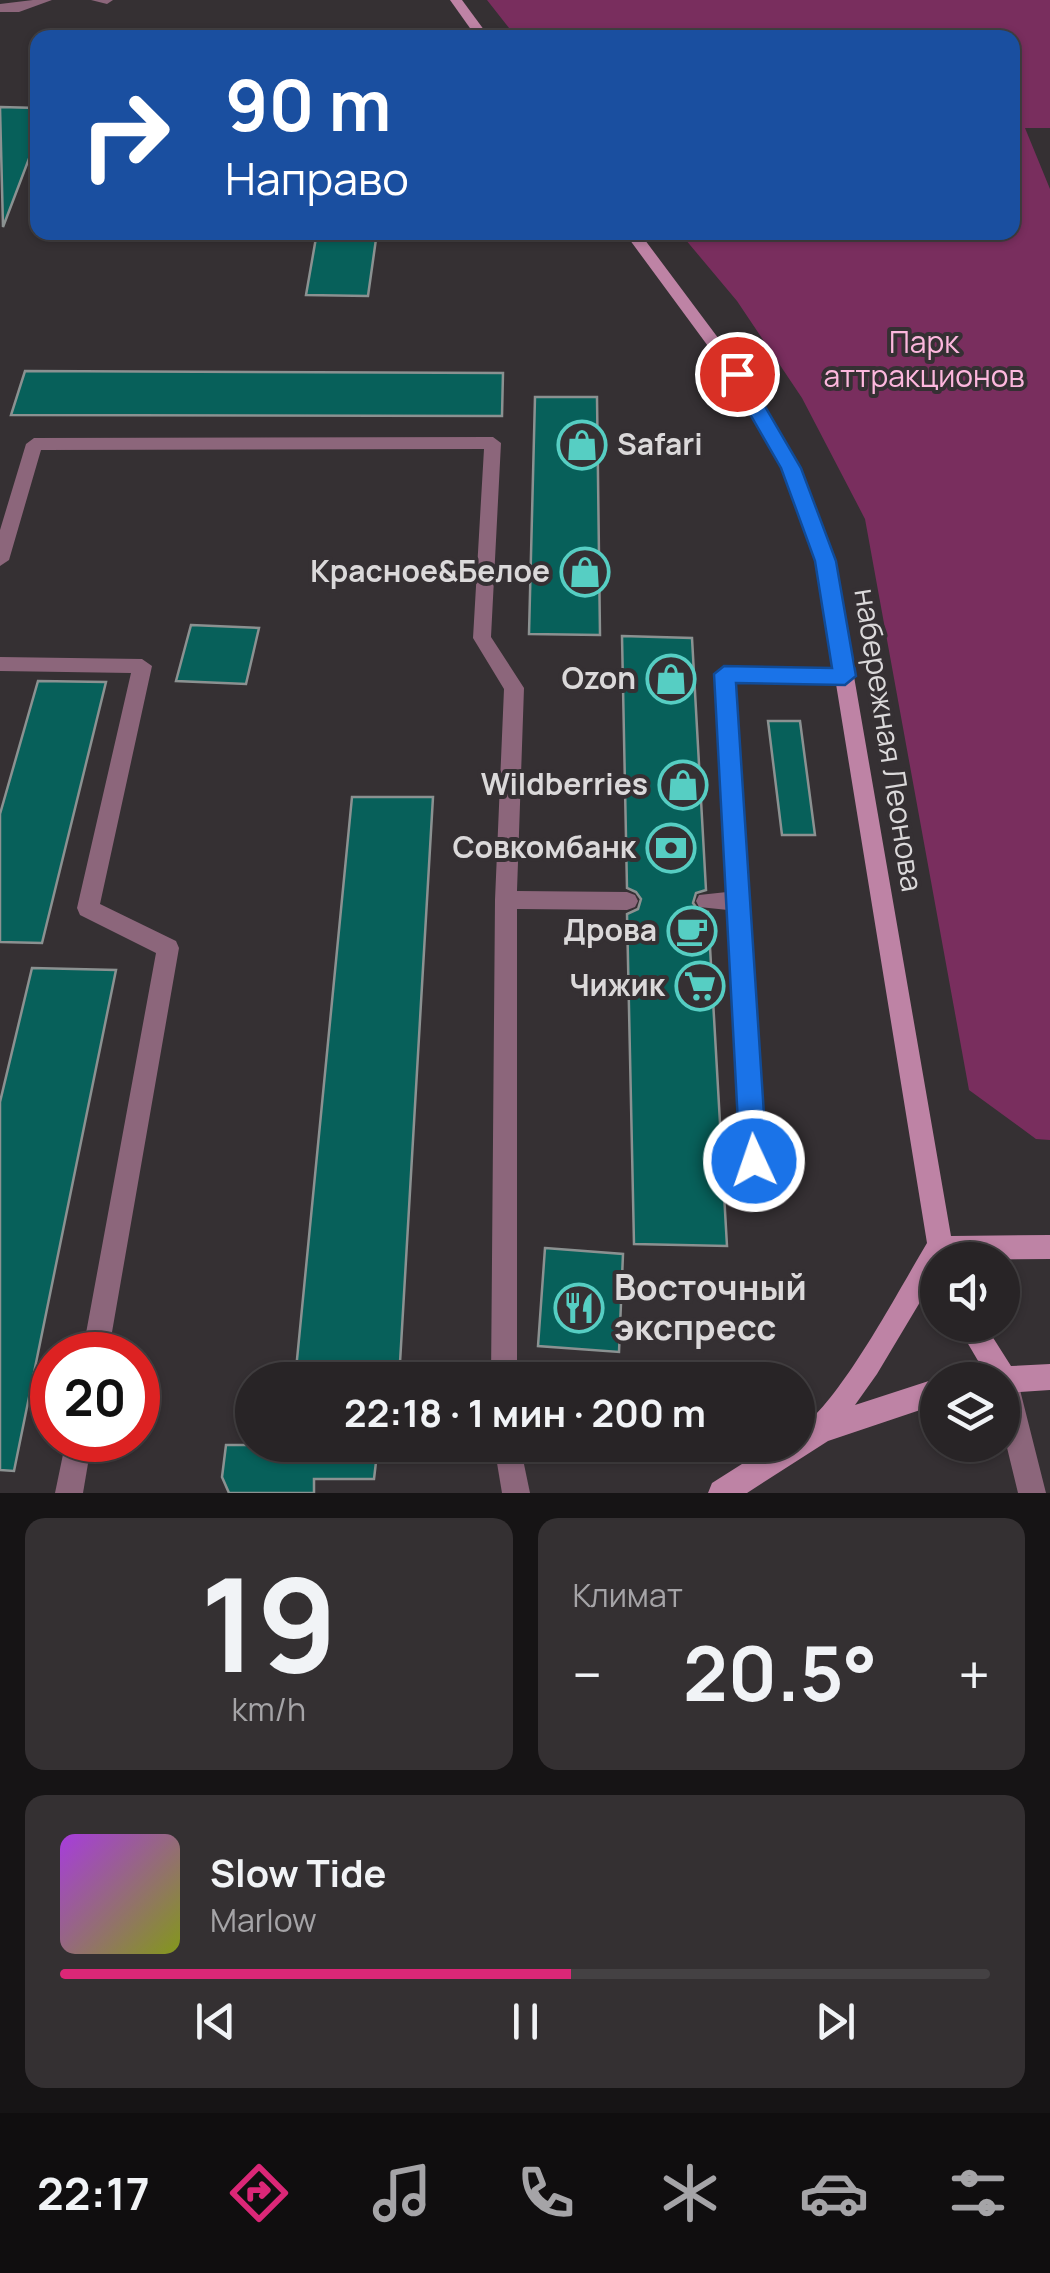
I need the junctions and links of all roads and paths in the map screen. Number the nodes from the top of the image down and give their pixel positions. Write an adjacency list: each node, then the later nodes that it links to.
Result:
1 (46, 0): 5 (lane)
2 (96, 0): 3 (lane)
3 (107, 0)
4 (456, 0): 6 (main road)
5 (0, 8)
6 (478, 30)
7 (636, 240): 10 (main road, набережная Леонова)
8 (0, 560): 11 (lane)
9 (0, 664): 20 (lane)
10 (845, 676): 14 (lane); 16 (main road, набережная Леонова)
11 (506, 900): 12 (lane); 21 (lane)
12 (627, 900)
13 (707, 901): 14 (lane)
14 (738, 901): 15 (lane)
15 (754, 1161)
16 (937, 1242)
17 (1050, 1247): 18 (main road)
18 (1020, 1249)
19 (920, 1284): 25 (main road)
20 (98, 1332)
21 (504, 1362)
22 (1050, 1377): 23 (main road)
23 (1020, 1378)
24 (920, 1397): 25 (main road)
25 (821, 1430): 26 (main road)
26 (815, 1434)
27 (1020, 1452): 34 (lane)
28 (75, 1462): 31 (lane)
29 (510, 1462): 32 (lane)
30 (770, 1462): 33 (main road)
31 (70, 1493)
32 (516, 1493)
33 (722, 1493)
34 (1032, 1493)

